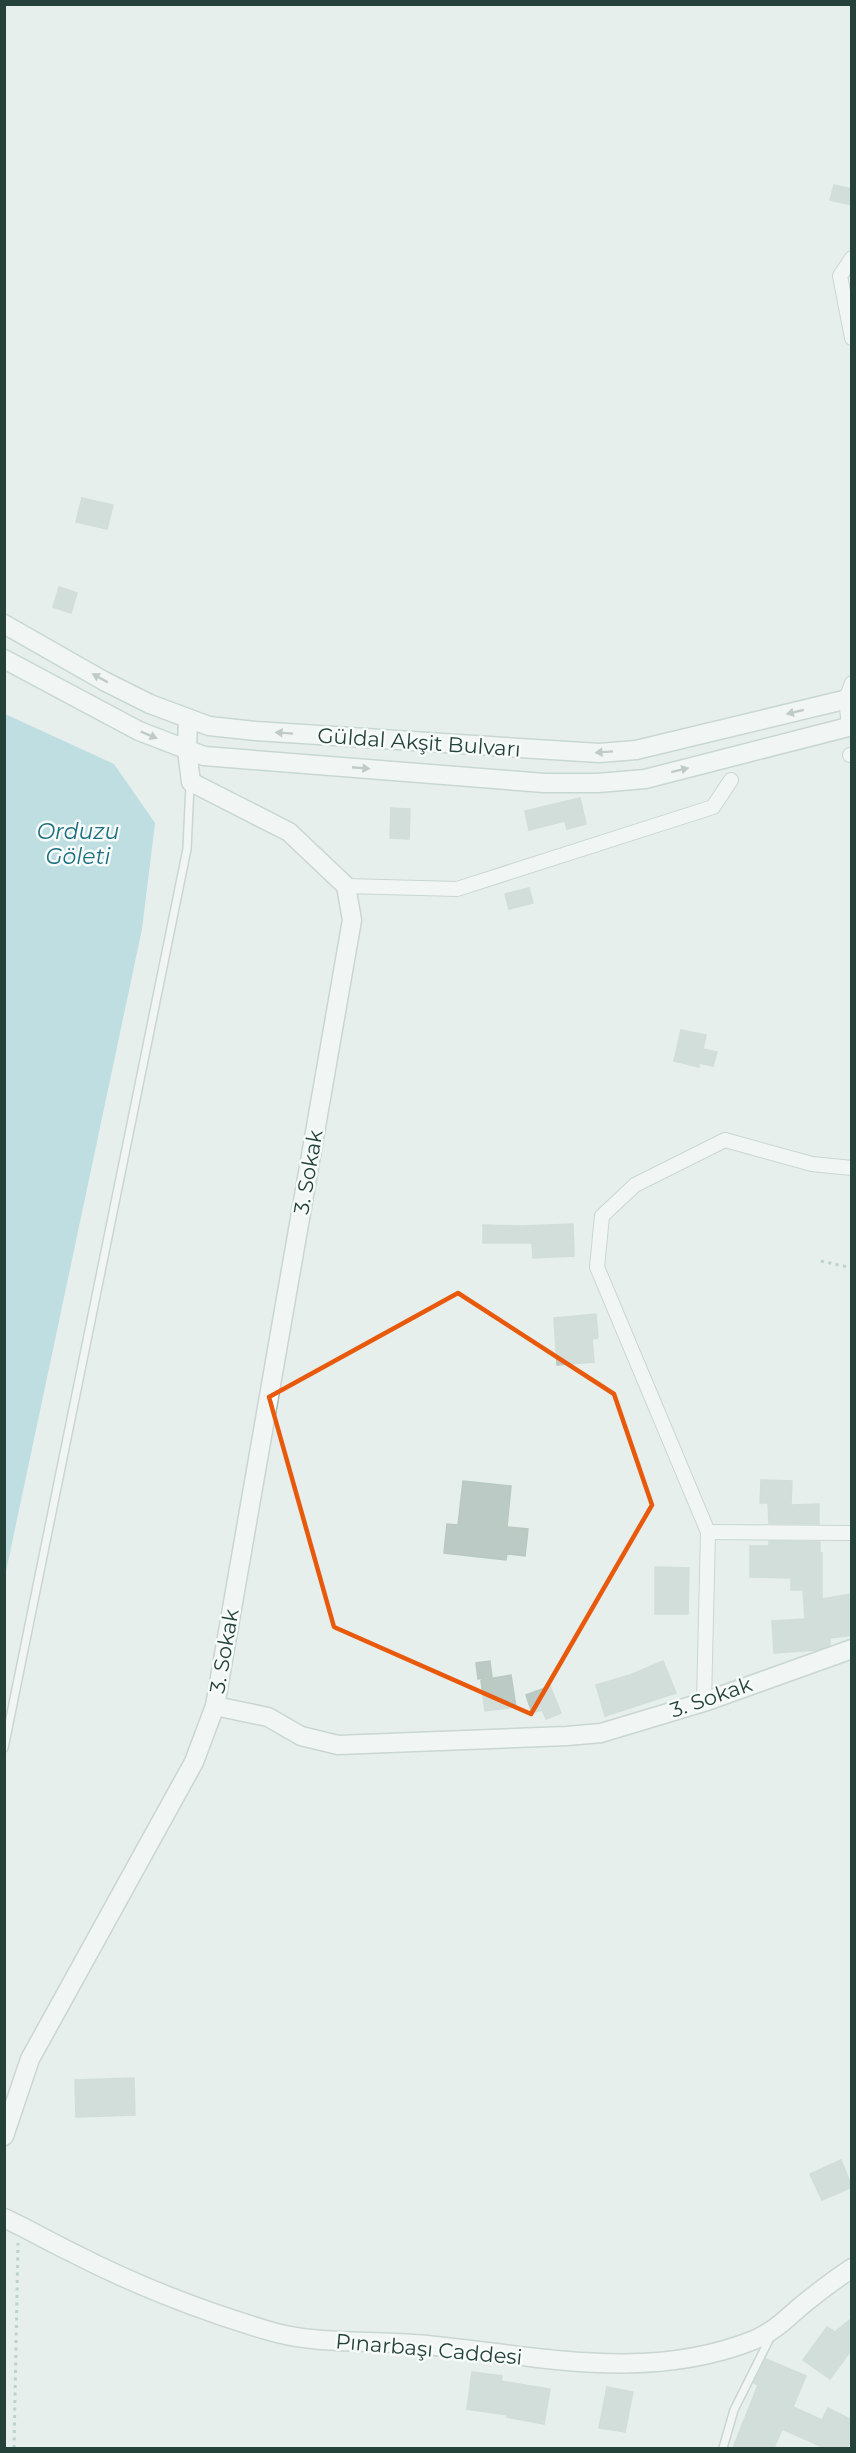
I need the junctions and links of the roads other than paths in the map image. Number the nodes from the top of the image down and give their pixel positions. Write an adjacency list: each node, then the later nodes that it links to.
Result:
1 (852, 258): 2 (street)
2 (852, 338)
3 (4, 624): 6 (street, Güldal Akşit Bulvarı, one-way to 3)
4 (4, 658): 8 (street, Güldal Akşit Bulvarı, one-way to 8)
5 (850, 693): 6 (street, Güldal Akşit Bulvarı, one-way to 6); 7 (street)
6 (188, 719): 8 (street)
7 (850, 726): 8 (street, Güldal Akşit Bulvarı, one-way to 7)
8 (187, 750): 10 (street)
9 (730, 780): 11 (street)
10 (191, 782): 11 (street); 18 (lane)
11 (346, 886): 17 (street, 3. Sokak)
12 (852, 1168): 13 (street)
13 (708, 1532): 14 (street); 16 (street)
14 (852, 1533)
15 (852, 1649): 16 (street, 3. Sokak)
16 (704, 1702): 17 (street, 3. Sokak)
17 (215, 1706): 19 (street, 3. Sokak)
18 (4, 1748)
19 (4, 2136)
20 (12, 2221): 22 (street, Pınarbaşı Caddesi)
21 (852, 2268): 22 (street, Pınarbaşı Caddesi)
22 (773, 2331): 23 (lane)
23 (723, 2448)

